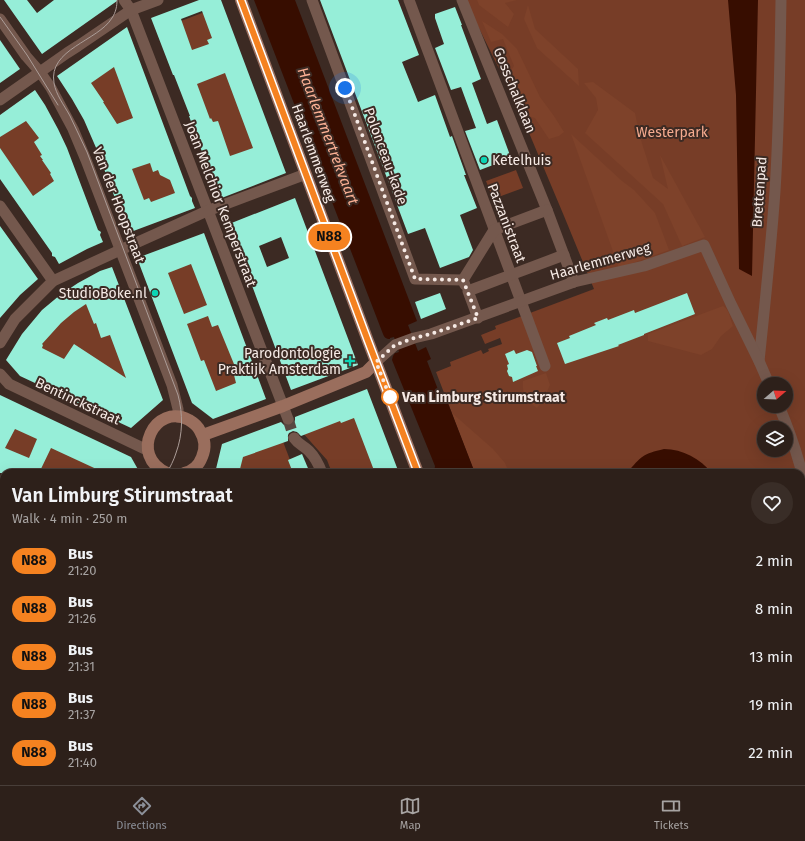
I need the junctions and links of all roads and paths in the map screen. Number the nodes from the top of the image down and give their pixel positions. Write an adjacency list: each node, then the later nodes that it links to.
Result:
1 (124, 0): 8 (street, Joan Melchior Kemperstraat)
2 (158, 0): 8 (street)
3 (241, 0): 12 (main road, Haarlemmerweg)
4 (312, 0): 20 (street, Polonceau-kade)
5 (409, 0): 16 (street, Pazzanistraat)
6 (462, 0): 14 (street, Gosschalklaan)
7 (781, 0): 27 (street, Brettenpad)
8 (131, 10): 10 (street); 15 (street, Joan Melchior Kemperstraat)
9 (0, 19): 10 (street, Van der Hoopstraat)
10 (40, 72): 11 (street); 17 (street, Van der Hoopstraat)
11 (0, 100)
12 (306, 174): 15 (street); 28 (main road, Haarlemmerweg)
13 (0, 206): 21 (street)
14 (547, 210): 16 (street); 18 (street, Gosschalklaan)
15 (207, 211): 17 (street); 32 (street, Joan Melchior Kemperstraat)
16 (494, 230): 19 (street, Pazzanistraat); 20 (street)
17 (121, 250): 21 (street); 34 (street, Van der Hoopstraat)
18 (564, 255): 19 (street); 22 (street, Gosschalklaan)
19 (511, 275): 23 (street); 24 (street, Pazzanistraat)
20 (463, 280): 23 (street)
21 (53, 281): 26 (street)
22 (574, 282): 24 (street, Haarlemmerweg); 27 (street, Haarlemmerweg)
23 (468, 291): 25 (street)
24 (522, 301): 25 (street, Haarlemmerweg); 29 (street, Pazzanistraat)
25 (478, 318): 28 (street, Haarlemmerweg)
26 (0, 343)
27 (759, 361): 31 (street, Brettenpad)
28 (376, 362): 32 (main road); 42 (main road, Haarlemmerweg)
29 (545, 366)
30 (0, 374): 38 (street, Bentinckstraat)
31 (766, 377)
32 (283, 406): 35 (street, Joan Melchior Kemperstraat); 36 (main road)
33 (782, 413): 43 (street)
34 (178, 417): 36 (main road); 38 (main road)
35 (288, 419)
36 (203, 435): 40 (main road)
37 (294, 438): 41 (street)
38 (147, 450): 39 (main road)
39 (159, 469)
40 (194, 469)
41 (320, 469)
42 (416, 469)
43 (802, 469)

